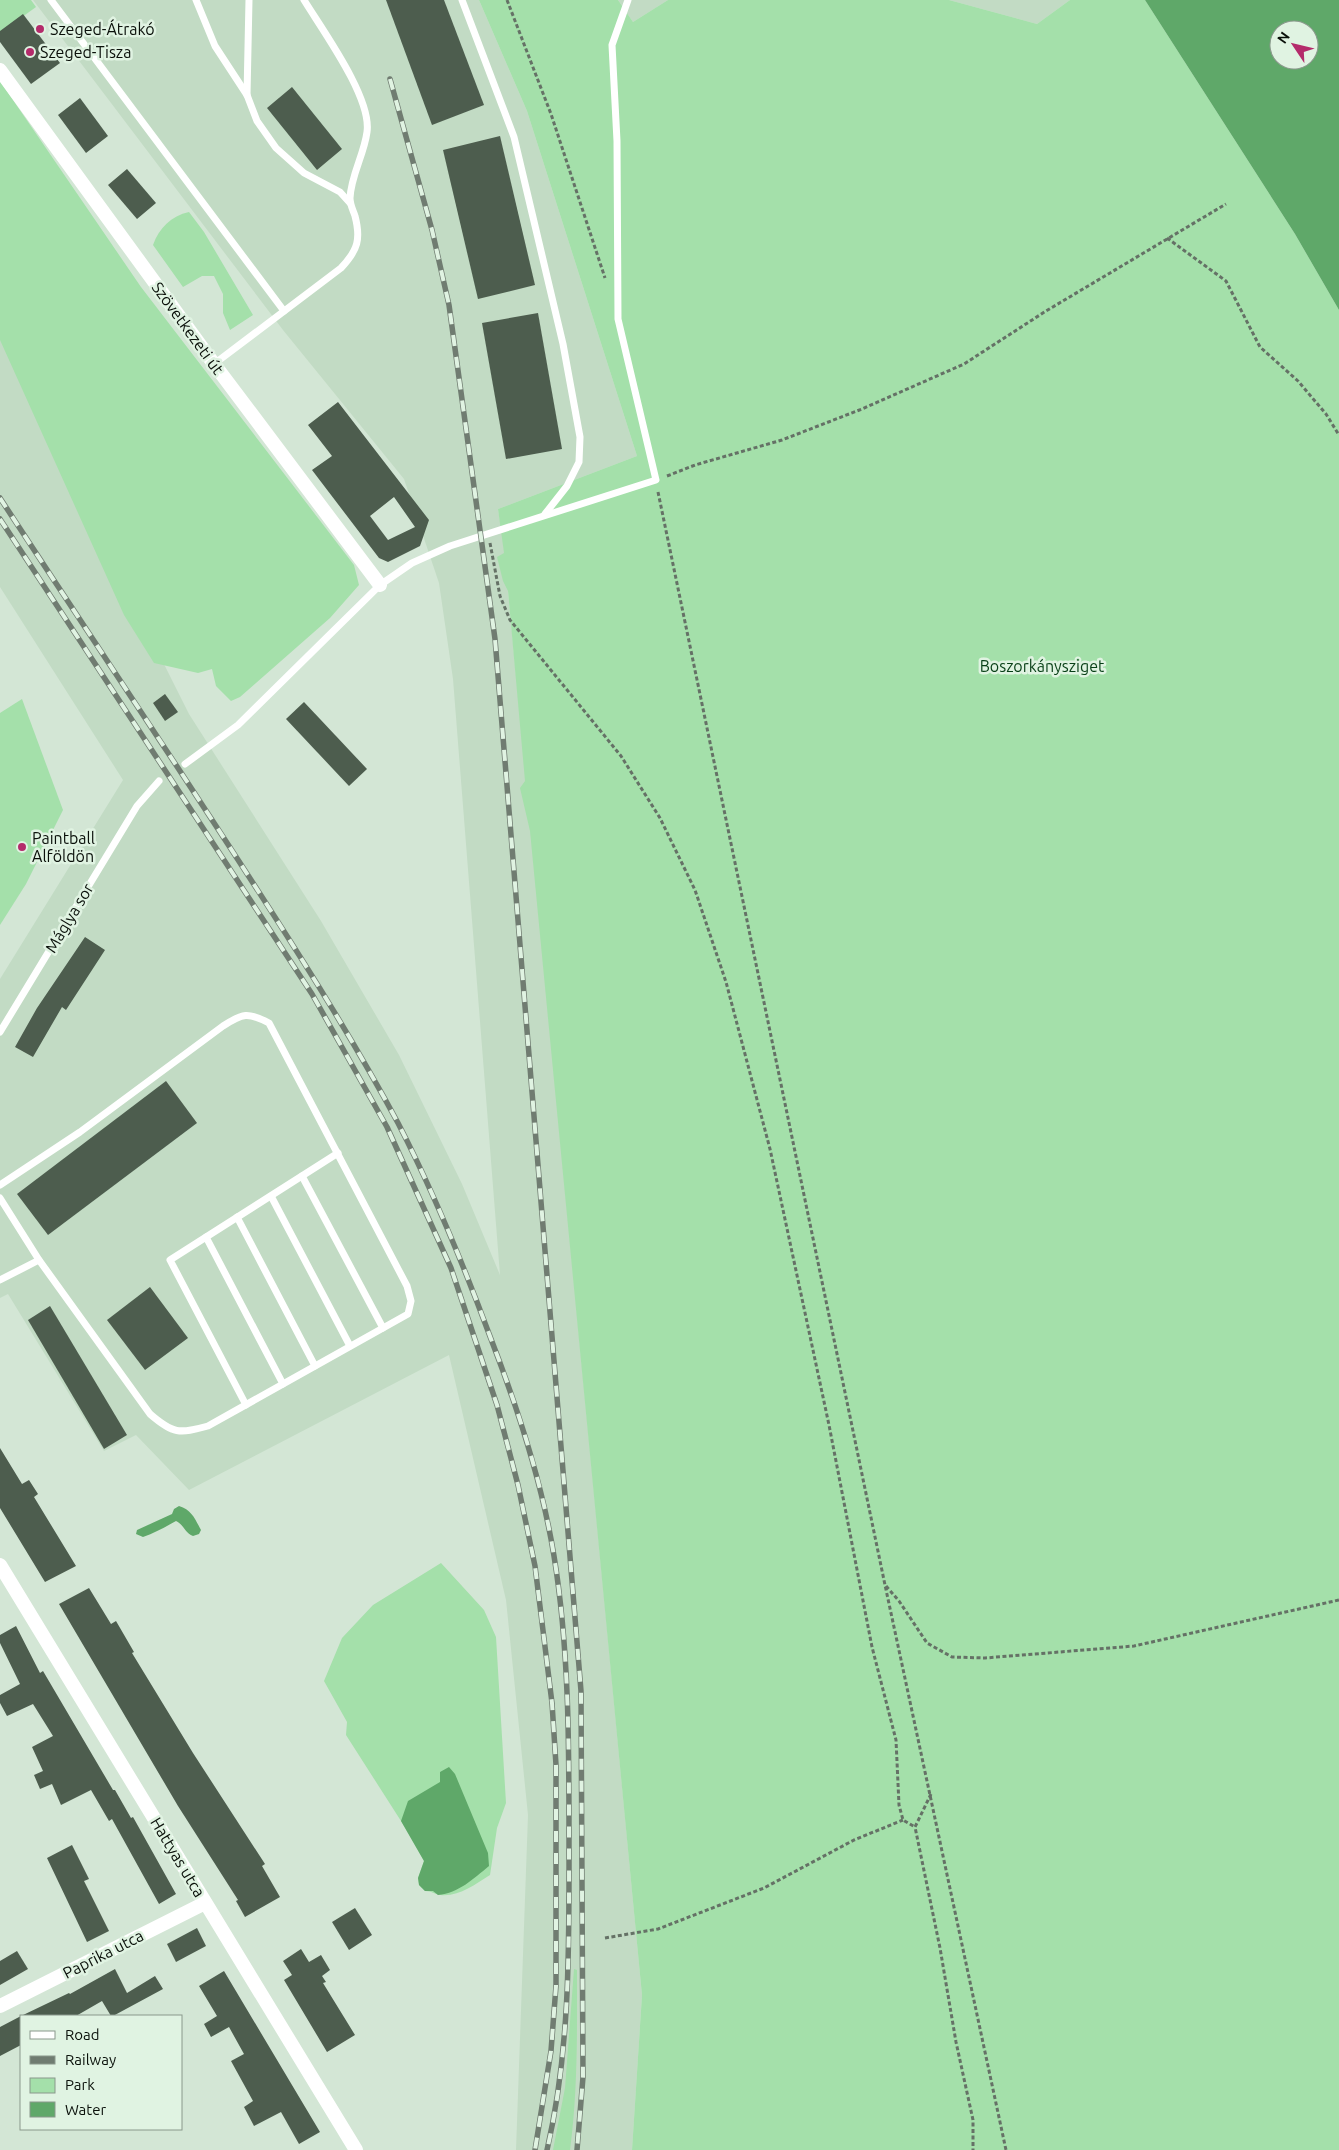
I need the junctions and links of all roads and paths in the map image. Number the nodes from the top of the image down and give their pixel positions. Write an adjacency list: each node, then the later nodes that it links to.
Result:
1 (51, 0): 14 (lane)
2 (196, 0): 9 (lane)
3 (249, 0): 9 (lane)
4 (304, 0): 10 (lane)
5 (462, 0): 18 (lane)
6 (507, 0): 13 (path)
7 (628, 0): 17 (lane)
8 (0, 70): 15 (street, Szövetkezeti út)
9 (247, 95): 10 (lane)
10 (350, 203): 14 (lane)
11 (1226, 204): 12 (path)
12 (1167, 238): 16 (path); 17 (path)
13 (606, 282)
14 (284, 312): 15 (lane)
15 (214, 364): 20 (street, Szövetkezeti út)
16 (1339, 435)
17 (656, 480): 18 (lane); 39 (path)
18 (544, 515): 19 (lane)
19 (488, 534): 20 (lane); 42 (path)
20 (380, 585): 21 (lane)
21 (185, 764)
22 (159, 781): 23 (lane, Máglya sor)
23 (0, 1032)
24 (338, 1153): 25 (lane); 26 (lane); 33 (lane)
25 (302, 1176): 27 (lane); 33 (lane)
26 (0, 1185)
27 (271, 1196): 29 (lane); 34 (lane)
28 (0, 1198): 31 (lane)
29 (237, 1217): 30 (lane); 35 (lane)
30 (206, 1237): 36 (lane); 37 (lane)
31 (39, 1260): 32 (lane); 37 (lane)
32 (0, 1280)
33 (382, 1328): 34 (lane)
34 (350, 1346): 35 (lane)
35 (315, 1366): 36 (lane)
36 (283, 1384): 37 (lane)
37 (246, 1405)
38 (0, 1565): 44 (street, Hattyas utca)
39 (885, 1585): 40 (path); 41 (path)
40 (1339, 1600)
41 (931, 1793): 43 (path); 49 (path)
42 (903, 1820): 43 (path); 45 (path)
43 (915, 1827): 48 (path)
44 (205, 1903): 46 (street, Paprika utca); 47 (street, Hattyas utca)
45 (605, 1938)
46 (0, 2006)
47 (356, 2150)
48 (973, 2150)
49 (1006, 2150)

